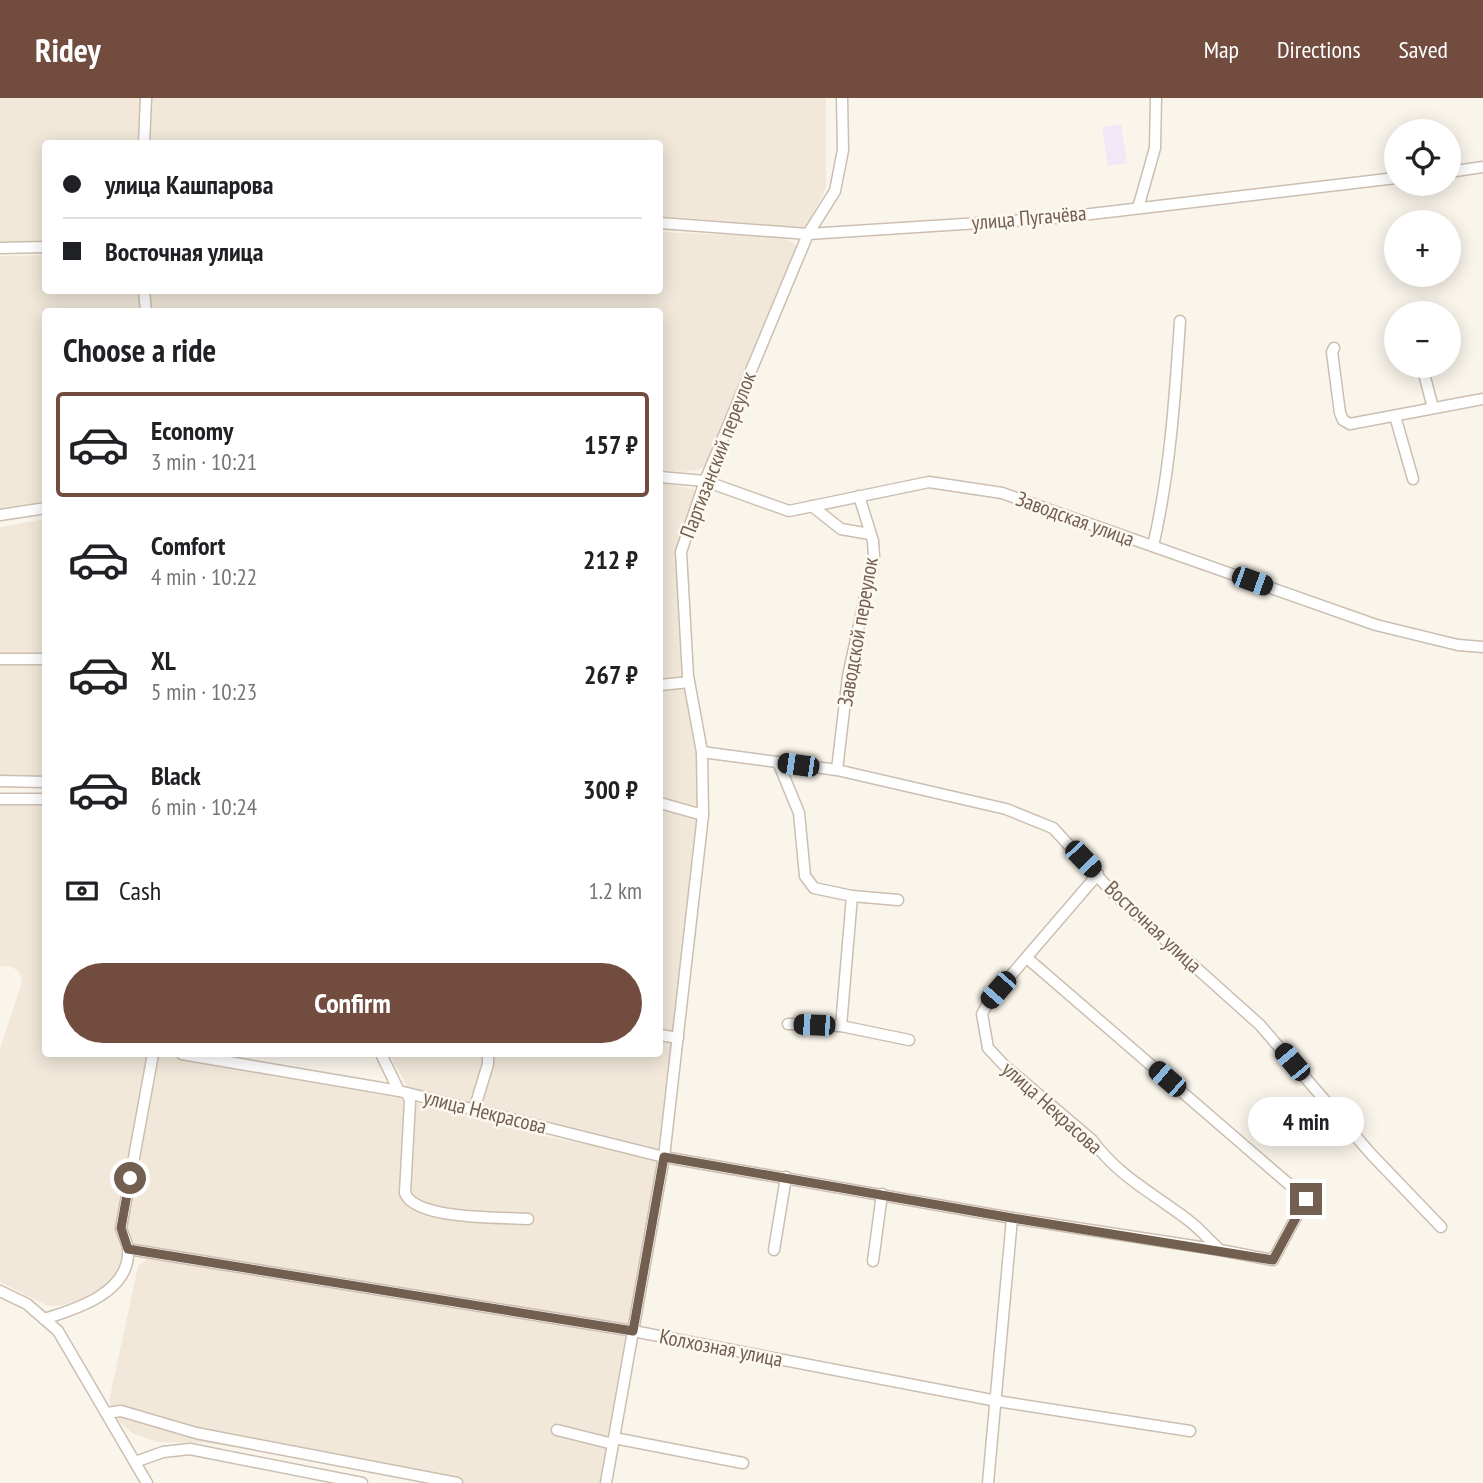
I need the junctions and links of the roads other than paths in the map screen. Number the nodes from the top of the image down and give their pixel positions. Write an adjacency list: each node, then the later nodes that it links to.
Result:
1 (146, 98): 4 (street)
2 (842, 98): 10 (street, Партизанский переулок)
3 (1156, 98): 8 (street)
4 (144, 140)
5 (1483, 167): 6 (street)
6 (1461, 170)
7 (1384, 179): 8 (street, улица Пугачёва)
8 (1138, 208): 10 (street, улица Пугачёва)
9 (663, 223): 10 (street, улица Пугачёва)
10 (808, 234): 21 (street, Партизанский переулок)
11 (42, 247): 12 (street)
12 (0, 248)
13 (1180, 321): 27 (street)
14 (1334, 348): 18 (street)
15 (1425, 378): 17 (street)
16 (1483, 400): 17 (street)
17 (1433, 408): 18 (street)
18 (1395, 416): 20 (street)
19 (663, 477): 21 (street, Заводская улица)
20 (1413, 479)
21 (705, 481): 23 (street, Заводская улица); 31 (street, Партизанский переулок)
22 (859, 496): 23 (street, Заводская улица); 26 (street, Заводской переулок); 27 (street, Заводская улица)
23 (812, 506): 26 (street)
24 (42, 509): 25 (street)
25 (0, 514)
26 (870, 534): 35 (street, Заводской переулок)
27 (1153, 546): 28 (street, Заводская улица)
28 (1483, 646)
29 (0, 659): 30 (street)
30 (42, 659)
31 (689, 682): 32 (street); 33 (street, Партизанский переулок)
32 (663, 685)
33 (702, 751): 34 (street, Восточная улица); 41 (street, Партизанский переулок)
34 (778, 762): 35 (street, Восточная улица); 43 (street)
35 (836, 770): 42 (street, Восточная улица)
36 (0, 781): 37 (street)
37 (42, 782)
38 (0, 799): 39 (street)
39 (42, 799)
40 (663, 804): 41 (street)
41 (703, 815): 49 (street, Партизанский переулок)
42 (1098, 874): 45 (street, улица Некрасова); 62 (street, Восточная улица)
43 (852, 896): 44 (street); 47 (street)
44 (898, 900)
45 (1027, 958): 65 (street, улица Некрасова); 65 (street, улица Некрасова)
46 (788, 1024): 47 (street)
47 (841, 1026): 50 (street)
48 (663, 1036): 49 (street)
49 (678, 1038): 57 (street, Партизанский переулок)
50 (909, 1041)
51 (152, 1057): 63 (street)
52 (199, 1057): 55 (street, улица Некрасова)
53 (383, 1057): 55 (street)
54 (488, 1057): 56 (street)
55 (403, 1092): 56 (street, улица Некрасова); 61 (street)
56 (474, 1110): 57 (street, улица Некрасова)
57 (664, 1157): 58 (street, улица Некрасова); 69 (street, Партизанский переулок)
58 (786, 1177): 59 (street, улица Некрасова); 64 (street)
59 (881, 1194): 60 (street, улица Некрасова); 66 (street)
60 (1012, 1218): 65 (street, улица Некрасова); 70 (street)
61 (528, 1219)
62 (1441, 1227)
63 (128, 1249): 68 (street); 69 (street, Колхозная улица)
64 (774, 1250)
65 (1220, 1250)
66 (873, 1261)
67 (0, 1291): 68 (street)
68 (44, 1319): 71 (street)
69 (633, 1331): 70 (street, Колхозная улица); 74 (street, Партизанский переулок)
70 (997, 1401): 73 (street, Колхозная улица); 81 (street)
71 (107, 1413): 75 (street); 79 (street)
72 (557, 1430): 74 (street)
73 (1190, 1431)
74 (613, 1441): 76 (street); 80 (street, Партизанский переулок)
75 (135, 1462): 77 (street); 78 (street)
76 (743, 1463)
77 (147, 1483)
78 (362, 1483)
79 (457, 1483)
80 (606, 1483)
81 (988, 1483)

